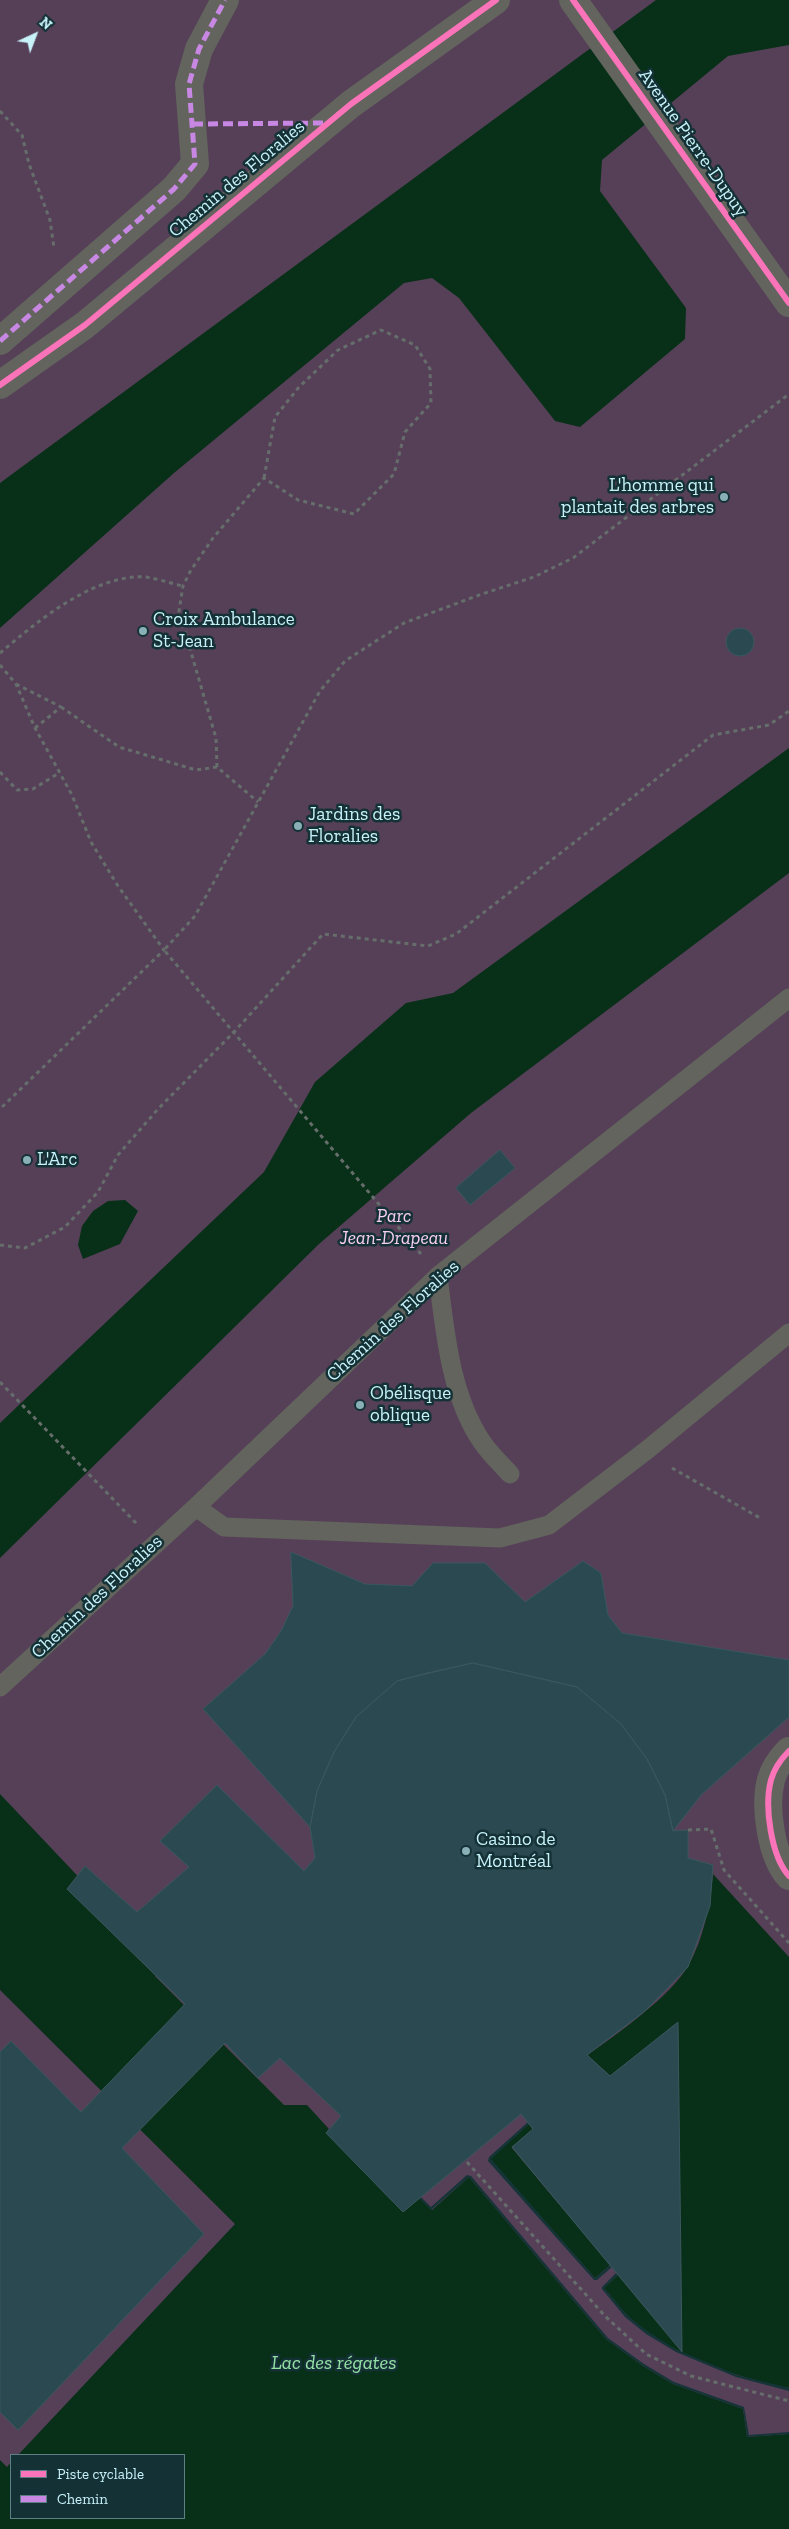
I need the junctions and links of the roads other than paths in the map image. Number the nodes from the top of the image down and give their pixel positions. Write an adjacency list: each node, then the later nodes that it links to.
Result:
1 (225, 0): 5 (street)
2 (496, 0): 6 (street, Chemin des Floralies)
3 (573, 0): 4 (street, Avenue Pierre-Dupuy)
4 (789, 303)
5 (0, 341)
6 (0, 385)
7 (789, 998): 8 (lane, Chemin des Floralies)
8 (438, 1276): 10 (lane); 11 (lane, Chemin des Floralies)
9 (789, 1333): 11 (lane)
10 (510, 1474)
11 (196, 1507): 12 (lane, Chemin des Floralies)
12 (0, 1687)
13 (789, 1751): 14 (street)
14 (789, 1876)

